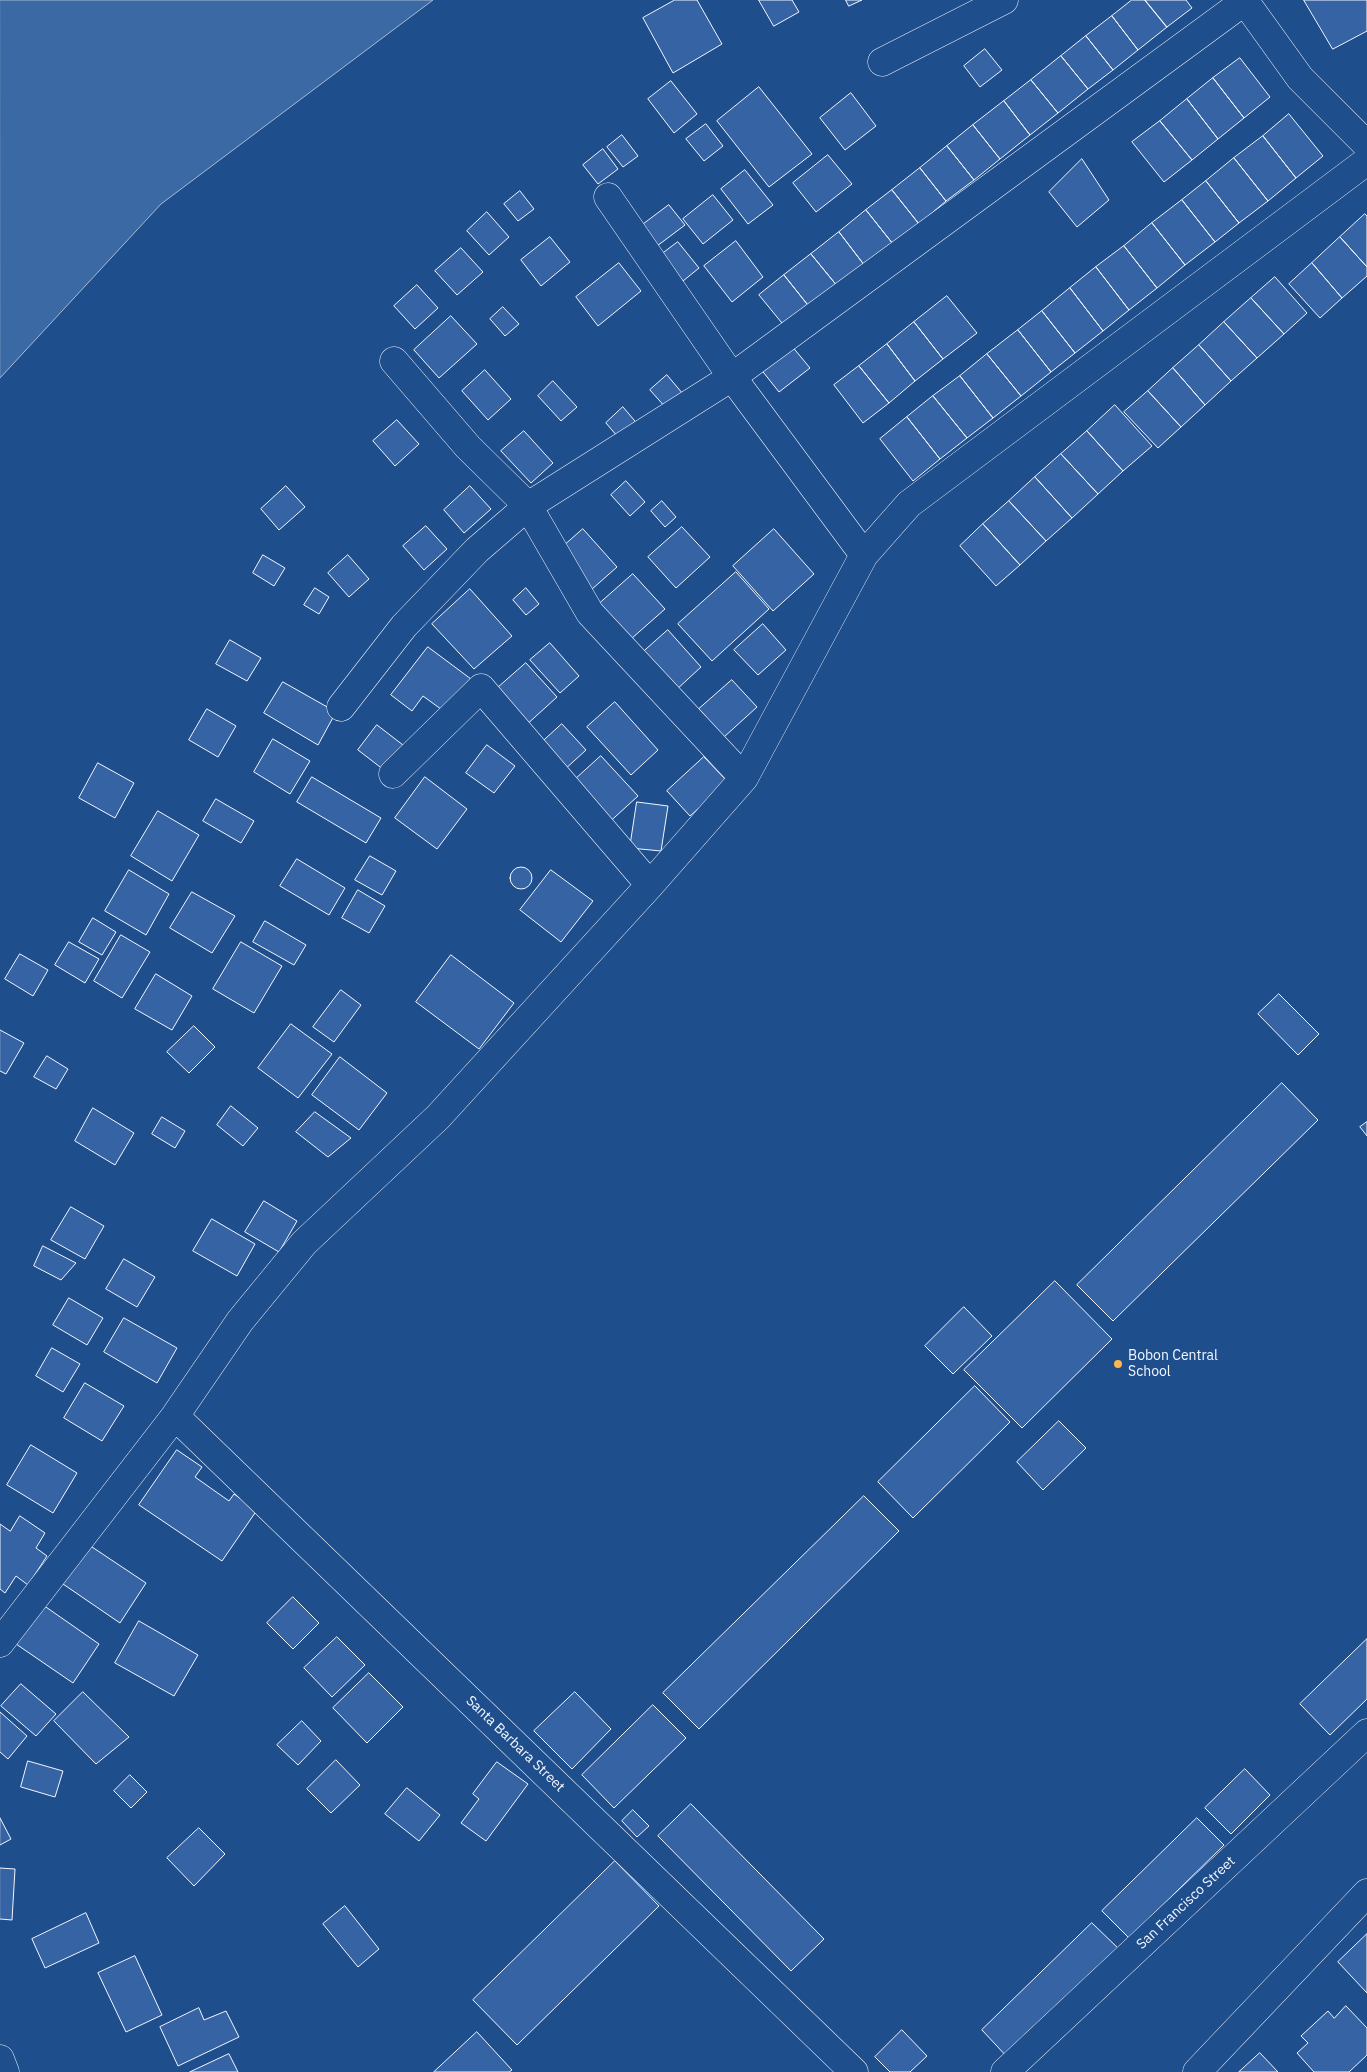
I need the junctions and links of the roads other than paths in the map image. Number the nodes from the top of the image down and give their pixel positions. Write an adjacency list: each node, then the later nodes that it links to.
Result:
1 (1004, 0): 3 (street)
2 (1245, 1): 4 (street); 8 (street)
3 (882, 62)
4 (1367, 145)
5 (1367, 161): 10 (street)
6 (608, 197): 8 (street)
7 (394, 361): 9 (street)
8 (732, 376): 9 (street); 10 (street)
9 (528, 506): 11 (street); 13 (street)
10 (864, 555): 13 (street)
11 (341, 707)
12 (393, 774): 14 (street)
13 (744, 778): 14 (street)
14 (650, 885): 15 (street)
15 (175, 1416): 16 (street); 21 (street, Santa Barbara Street)
16 (0, 1643)
17 (1364, 1744): 22 (street, San Francisco Street)
18 (1367, 1893): 23 (street)
19 (0, 2060): 20 (street)
20 (5, 2072)
21 (854, 2072)
22 (1005, 2072)
23 (1197, 2072)

